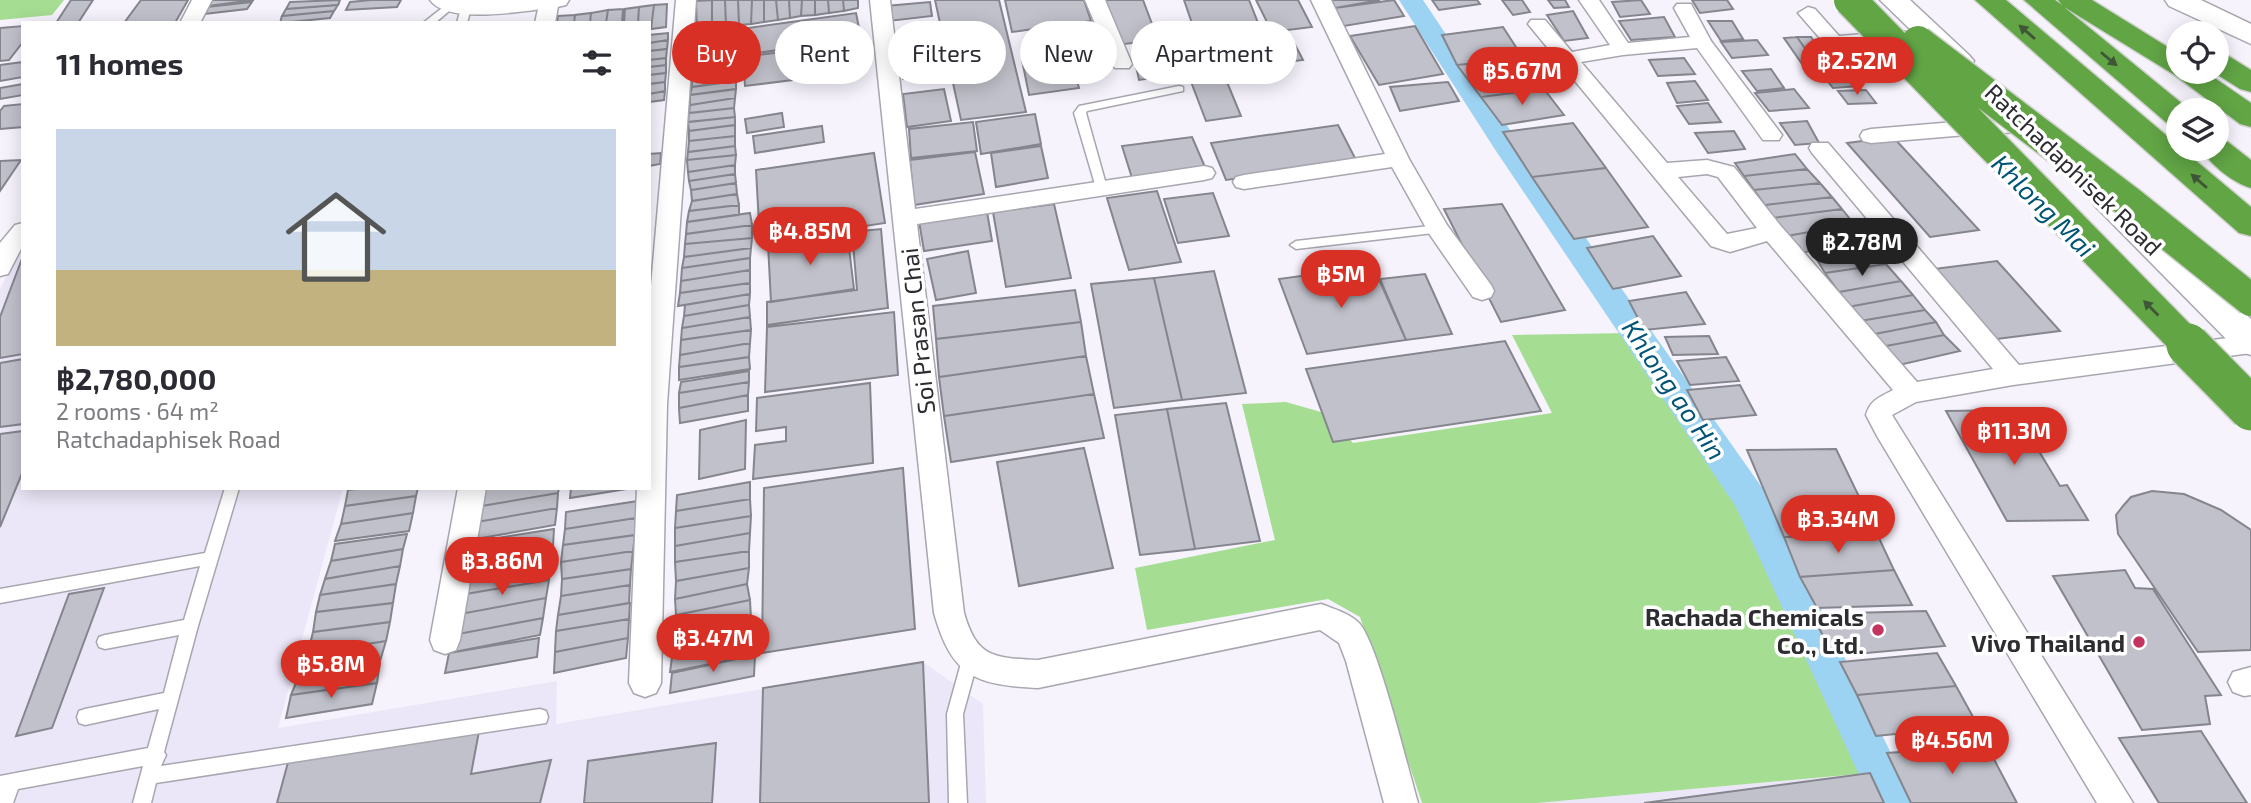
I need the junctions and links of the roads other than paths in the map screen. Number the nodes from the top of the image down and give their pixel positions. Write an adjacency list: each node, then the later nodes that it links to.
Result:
1 (202, 0): 21 (street)
2 (556, 0): 16 (street)
3 (686, 0): 73 (street)
4 (880, 0): 52 (street, Soi Prasan Chai)
5 (1096, 0): 33 (street)
6 (1321, 0): 45 (street)
7 (1589, 0): 29 (street)
8 (1850, 0): 64 (highway, one-way to 8, bridge)
9 (1865, 0): 60 (highway, bridge)
10 (1894, 0): 26 (main road, Ratchadaphisek Road)
11 (1989, 0): 53 (highway, one-way to 11)
12 (2038, 0): 39 (highway, one-way to 39)
13 (2072, 0): 32 (highway)
14 (2098, 0): 30 (highway)
15 (2179, 0): 27 (main road)
16 (549, 1): 18 (street); 23 (street)
17 (1684, 8): 28 (street)
18 (455, 9): 22 (lane)
19 (1808, 13): 26 (street)
20 (2151, 18): 25 (highway)
21 (191, 21)
22 (432, 21)
23 (545, 21)
24 (1538, 24): 31 (street)
25 (2166, 28)
26 (1929, 35): 41 (main road, Ratchadaphisek Road)
27 (2251, 35)
28 (1702, 42): 29 (street); 42 (street)
29 (1623, 49): 31 (street)
30 (2166, 50)
31 (1566, 59): 47 (street)
32 (2166, 59)
33 (1122, 64)
34 (2229, 69): 35 (highway)
35 (2251, 83)
36 (2204, 84): 40 (highway)
37 (2211, 84): 40 (highway)
38 (1179, 89): 51 (lane)
39 (2166, 106)
40 (2251, 115)
41 (2034, 127): 43 (street); 61 (main road, Ratchadaphisek Road)
42 (1771, 135)
43 (1871, 136)
44 (1820, 148): 62 (street)
45 (1398, 159): 50 (street); 54 (street)
46 (2229, 159): 49 (highway)
47 (1661, 171): 55 (street); 55 (street)
48 (1205, 173): 51 (street)
49 (2251, 177)
50 (1244, 181)
51 (1101, 188): 52 (street)
52 (905, 218): 72 (street, Soi Prasan Chai)
53 (2251, 225)
54 (1438, 229): 57 (lane); 59 (street)
55 (1772, 231): 63 (street)
56 (21, 232): 58 (street)
57 (1296, 245)
58 (0, 268)
59 (1482, 291)
60 (2251, 300)
61 (2251, 342): 62 (street)
62 (2012, 375): 63 (street)
63 (1912, 393): 84 (street)
64 (2251, 409)
65 (231, 490): 67 (lane)
66 (472, 490): 70 (street)
67 (211, 558): 68 (lane); 69 (lane)
68 (0, 596)
69 (190, 626): 71 (lane); 74 (lane)
70 (445, 640)
71 (105, 642)
72 (971, 656): 82 (lane); 83 (street)
73 (645, 682)
74 (170, 699): 75 (lane); 77 (lane)
75 (85, 717)
76 (540, 717): 78 (lane)
77 (157, 755): 78 (lane); 79 (lane)
78 (150, 776): 81 (lane)
79 (6, 783): 80 (lane)
80 (4, 803)
81 (142, 803)
82 (958, 803)
83 (1401, 803)
84 (2116, 803)

